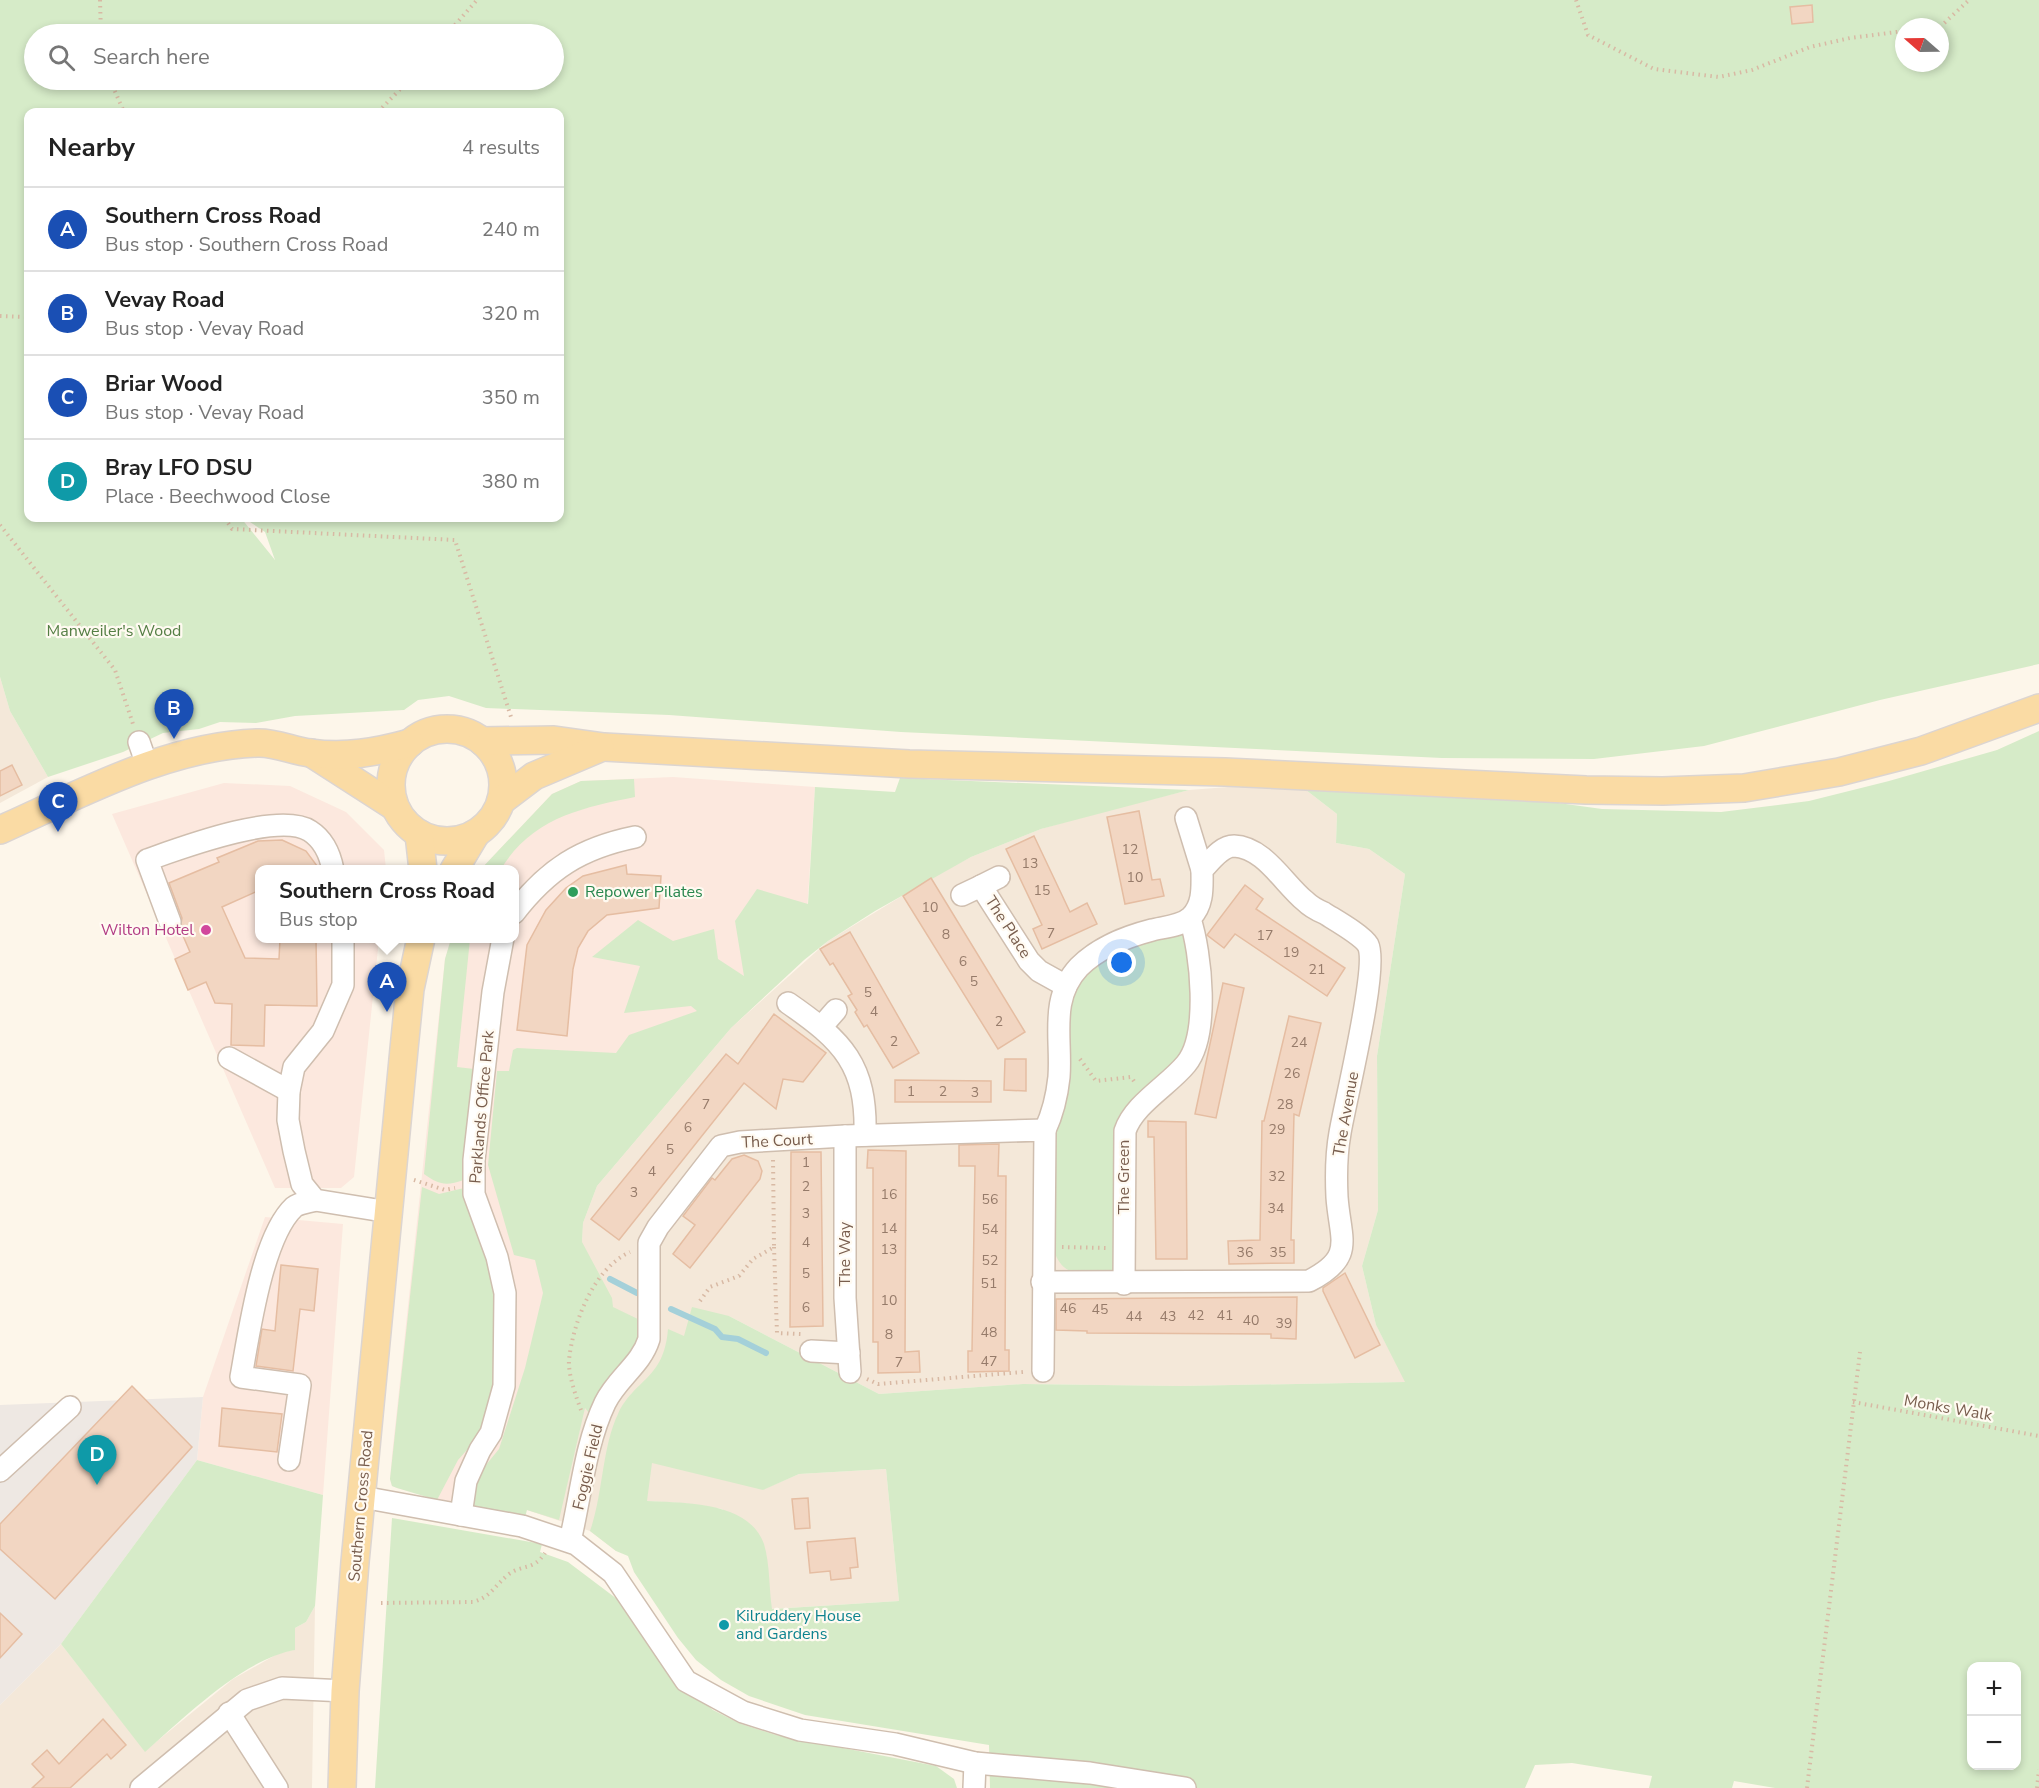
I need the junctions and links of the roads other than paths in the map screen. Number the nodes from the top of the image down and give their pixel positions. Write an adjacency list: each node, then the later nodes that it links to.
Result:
1 (2039, 708): 4 (main road)
2 (482, 741): 3 (main road); 4 (main road); 6 (main road)
3 (410, 743): 5 (main road); 7 (main road)
4 (604, 747): 6 (main road)
5 (311, 753): 7 (main road); 9 (main road)
6 (501, 801): 11 (main road)
7 (395, 807): 10 (main road)
8 (1186, 818): 16 (street)
9 (0, 830)
10 (419, 834): 11 (main road); 14 (main road)
11 (475, 834): 15 (main road)
12 (636, 837): 18 (street)
13 (332, 865): 20 (street)
14 (422, 865)
15 (457, 865)
16 (1202, 870): 19 (street); 36 (street, The Avenue)
17 (962, 895): 24 (street, The Place)
18 (519, 907)
19 (1190, 919): 24 (street); 36 (street, The Green)
20 (170, 922)
21 (342, 943): 29 (street)
22 (420, 943): 33 (main road, Southern Cross Road)
23 (502, 943): 43 (street, Parklands Office Park)
24 (1066, 986): 30 (street)
25 (788, 1003): 27 (street, The Way)
26 (836, 1010): 27 (street)
27 (822, 1026): 31 (street, The Way)
28 (230, 1058): 29 (street)
29 (289, 1091): 32 (street)
30 (1049, 1122): 31 (street); 35 (street)
31 (855, 1136): 34 (street, The Court); 37 (street, The Way)
32 (315, 1200): 33 (street); 40 (street)
33 (389, 1212): 42 (main road, Southern Cross Road)
34 (649, 1253): 44 (street, Foggie Field)
35 (1042, 1282): 36 (street, The Avenue); 38 (street)
36 (1125, 1284)
37 (809, 1343)
38 (1043, 1371)
39 (70, 1407): 41 (street)
40 (289, 1460)
41 (0, 1472)
42 (362, 1497): 43 (street); 45 (main road, Southern Cross Road)
43 (461, 1515): 44 (street)
44 (560, 1538): 47 (street)
45 (345, 1691): 46 (street); 50 (main road, Southern Cross Road)
46 (229, 1713): 48 (street); 49 (street)
47 (975, 1763): 51 (street); 52 (street)
48 (141, 1788)
49 (277, 1788)
50 (342, 1788)
51 (974, 1788)
52 (1185, 1788)

